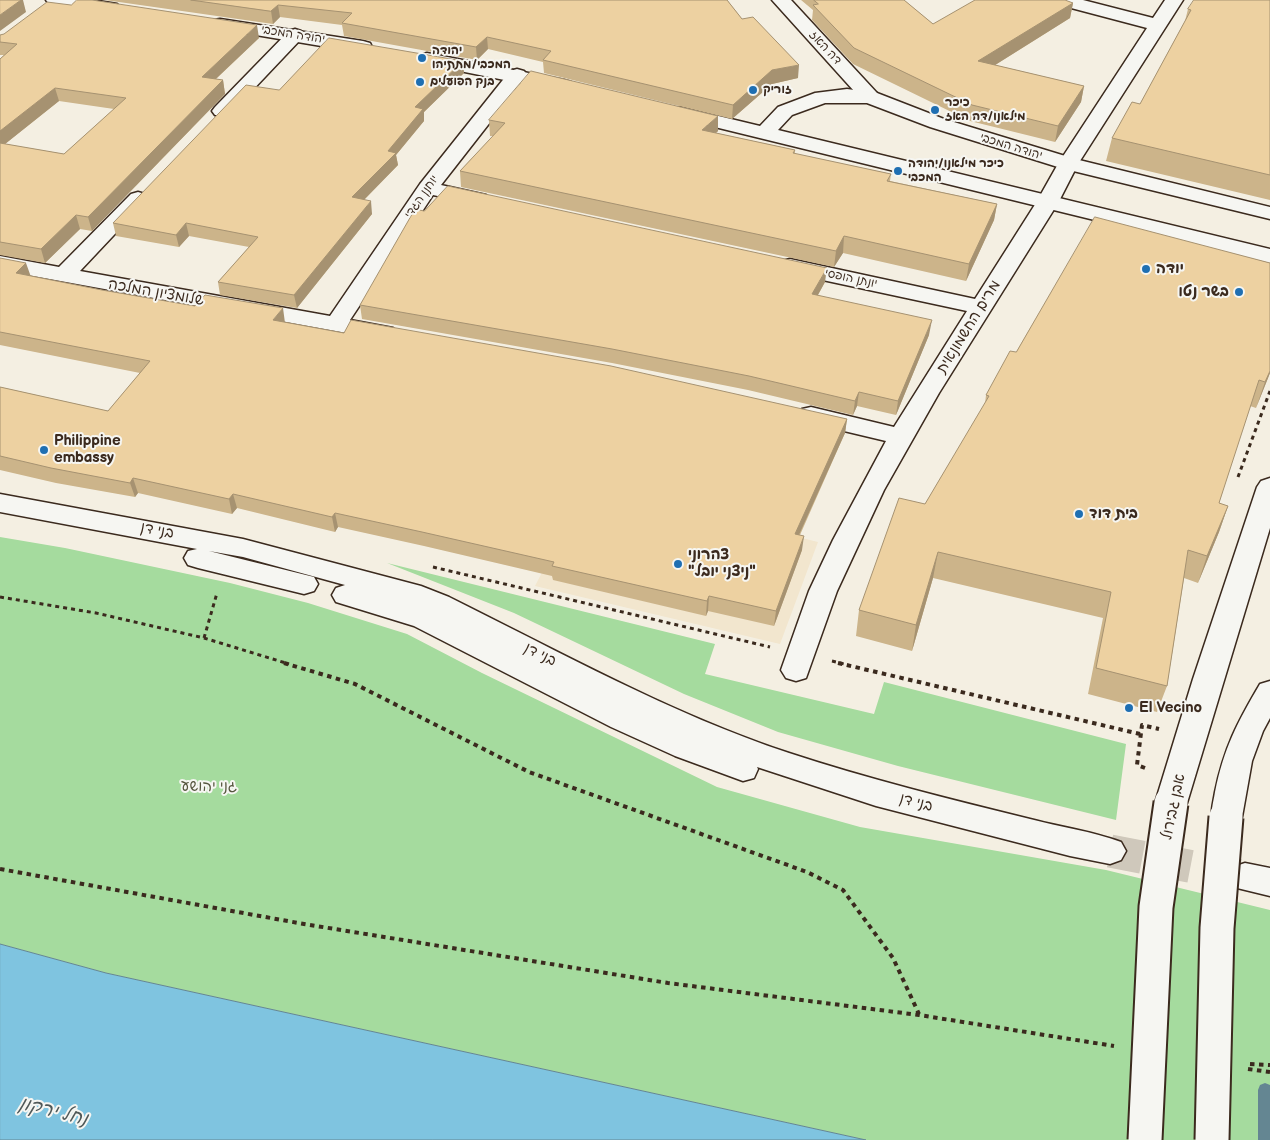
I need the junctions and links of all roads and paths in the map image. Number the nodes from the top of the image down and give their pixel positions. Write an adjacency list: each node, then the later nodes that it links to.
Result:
1 (781, 0): 13 (street, דה האז)
2 (1062, 0): 7 (street)
3 (1174, 0): 7 (street, מרים החשמונאית)
4 (53, 3): 5 (street)
5 (129, 11)
6 (197, 20): 8 (street, יהודה המכבי)
7 (1158, 25): 17 (street, מרים החשמונאית)
8 (295, 34): 9 (street, יהודה המכבי); 15 (street)
9 (382, 50)
10 (411, 56): 11 (street)
11 (517, 75): 12 (street); 19 (street, יוחנן הגדי)
12 (583, 90)
13 (870, 97): 16 (street, יהודה המכבי); 17 (street, יהודה המכבי)
14 (660, 108): 16 (street)
15 (206, 127)
16 (764, 133): 21 (street)
17 (1068, 164): 21 (street, מרים החשמונאית); 22 (street, יהודה המכבי)
18 (152, 184): 26 (street)
19 (427, 188): 20 (street); 28 (street, יוחנן הגדי)
20 (495, 202)
21 (1047, 203): 23 (street); 27 (street, מרים החשמונאית)
22 (1270, 213)
23 (1270, 256)
24 (768, 261): 27 (street, יונתן הופסי)
25 (0, 263): 26 (street, שלומציון המלכה)
26 (63, 276): 28 (street, שלומציון המלכה)
27 (982, 307): 32 (street, מרים החשמונאית)
28 (336, 324): 29 (street, שלומציון המלכה)
29 (403, 336)
30 (1270, 391): 33 (path)
31 (787, 409): 32 (street)
32 (901, 437): 41 (street, מרים החשמונאית)
33 (1250, 444)
34 (1270, 487): 53 (street, אבן גבירול, bridge)
35 (0, 503): 46 (street, בני דן)
36 (0, 520): 46 (street, בני דן)
37 (430, 567): 41 (path)
38 (218, 590): 40 (path)
39 (0, 597): 40 (path)
40 (204, 638): 49 (path)
41 (799, 662): 44 (path)
42 (1270, 692): 54 (street, bridge)
43 (1162, 730): 44 (path)
44 (1140, 734): 45 (path)
45 (1150, 769)
46 (1070, 843): 47 (street, בני דן)
47 (1110, 851)
48 (0, 869): 49 (path)
49 (920, 1015): 50 (path)
50 (1117, 1046)
51 (1242, 1068): 52 (path)
52 (1270, 1072)
53 (1145, 1140)
54 (1212, 1140)

